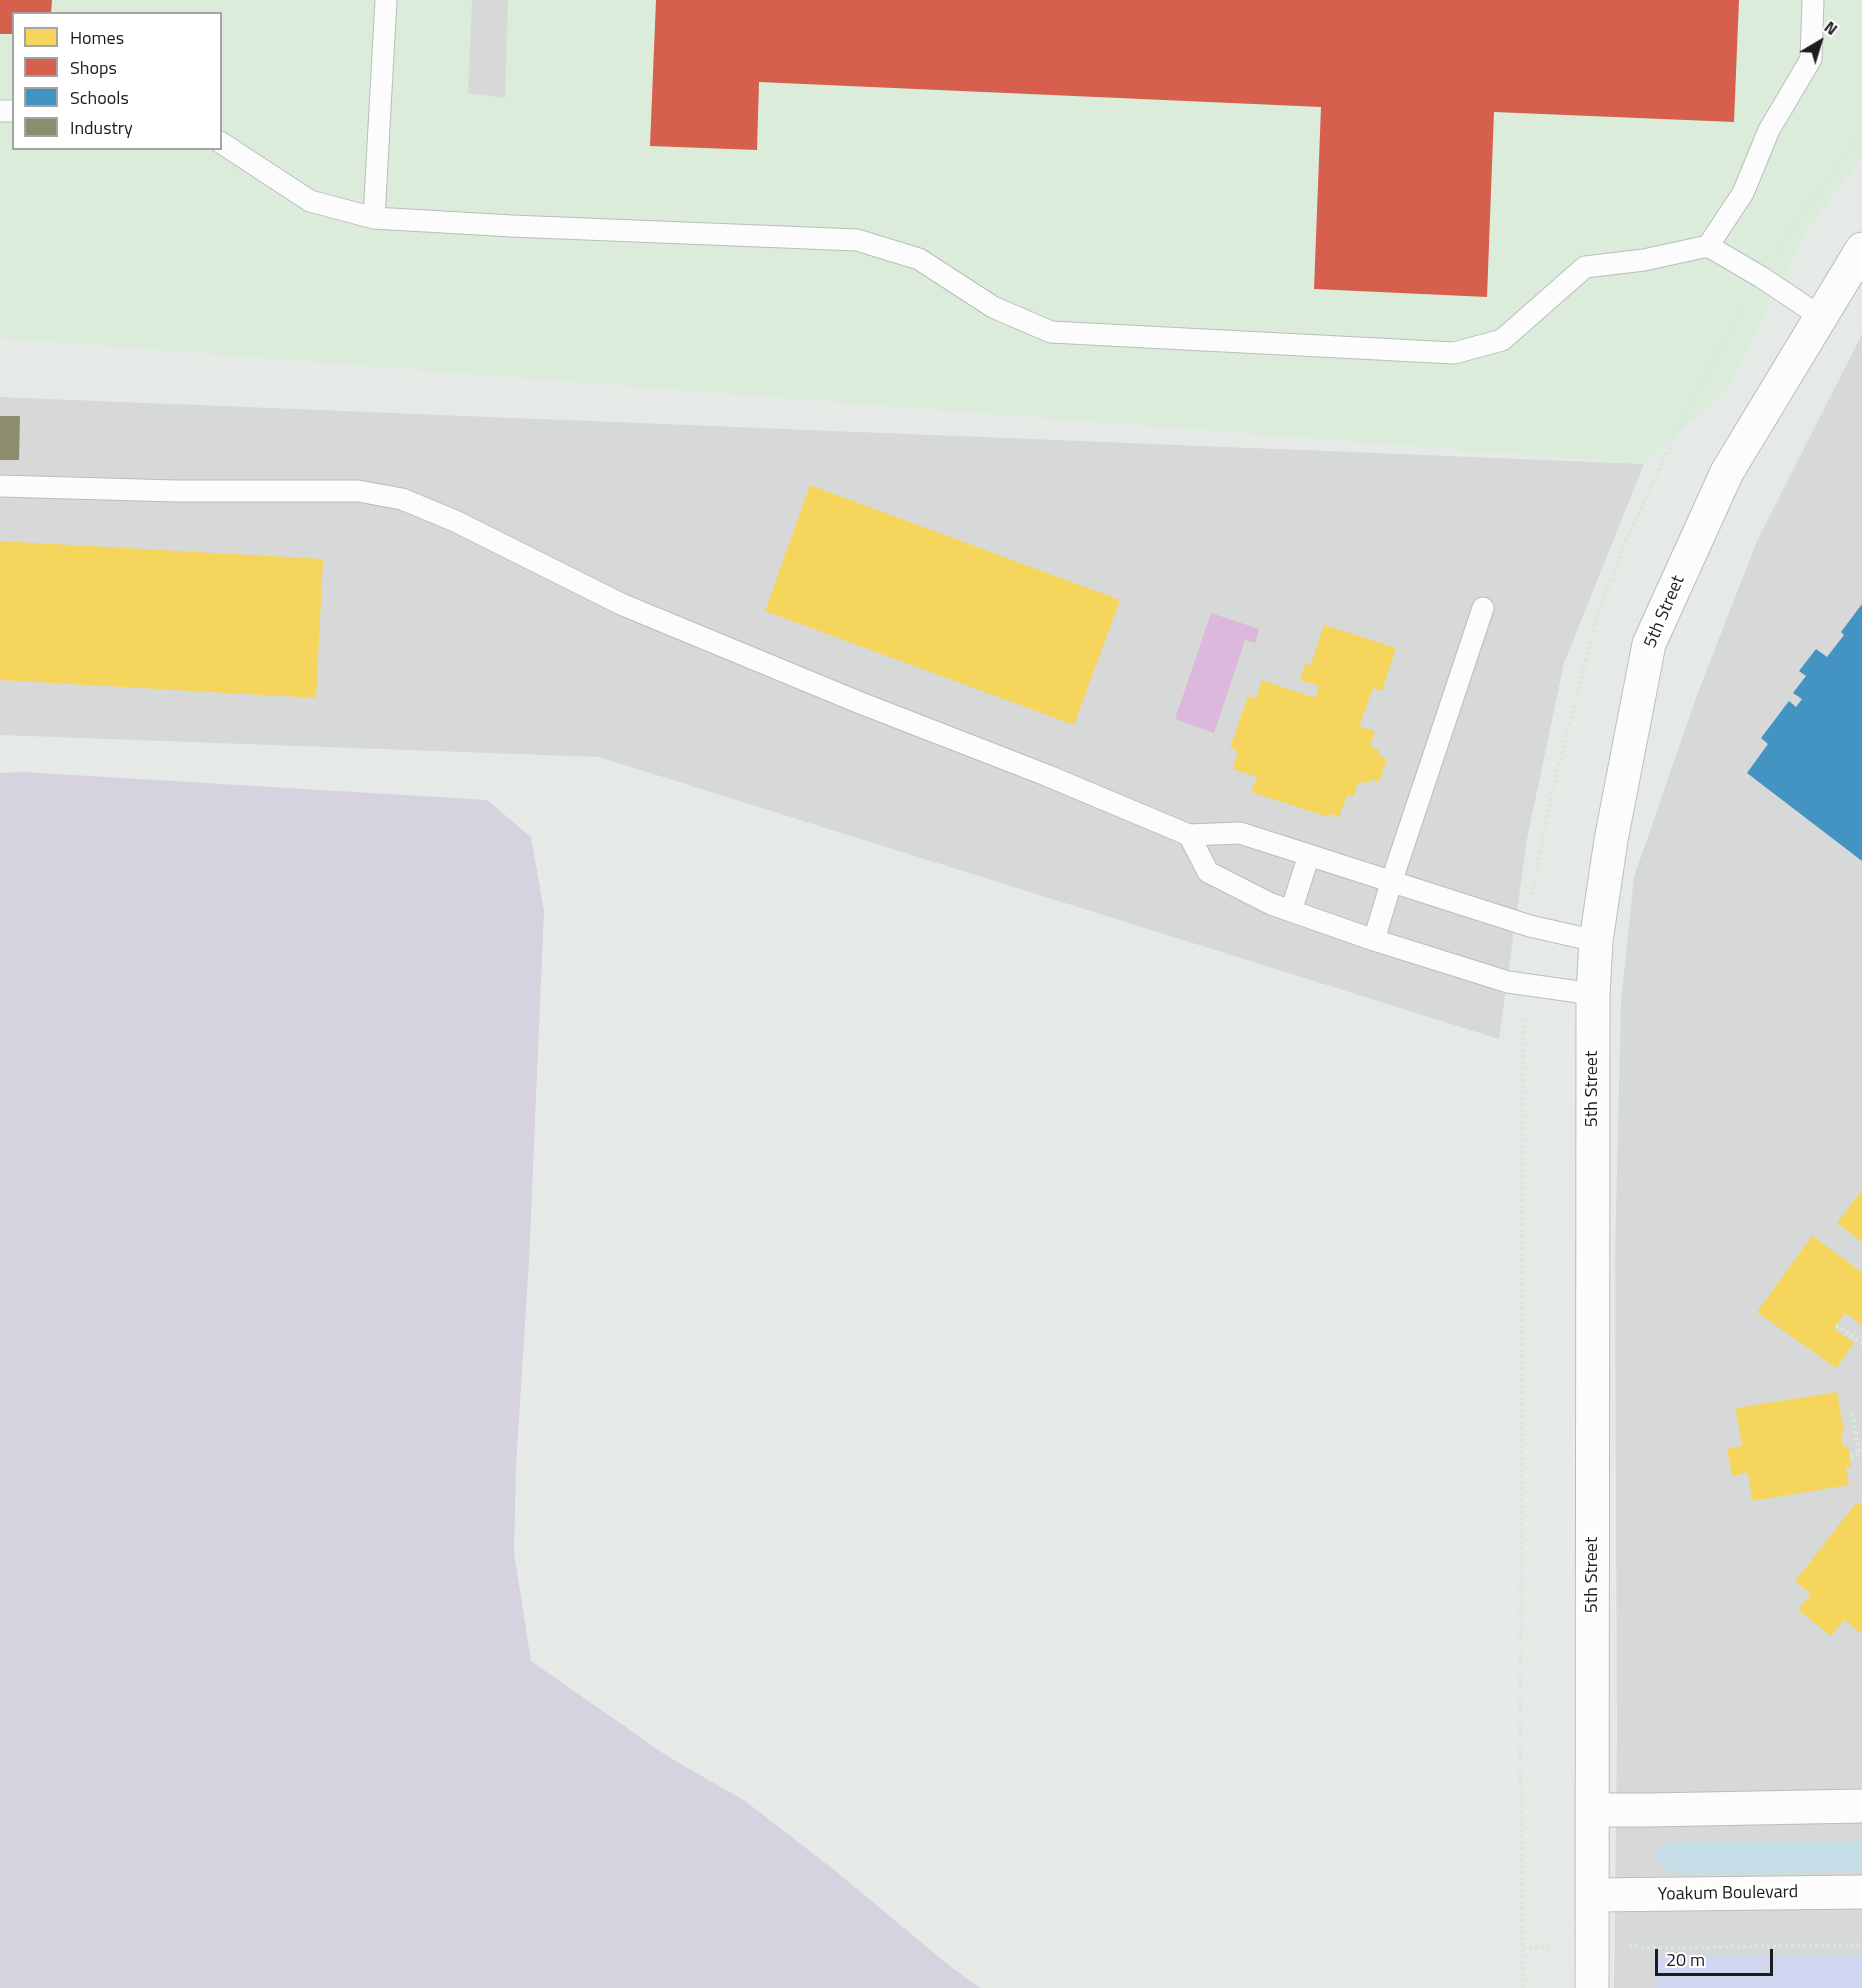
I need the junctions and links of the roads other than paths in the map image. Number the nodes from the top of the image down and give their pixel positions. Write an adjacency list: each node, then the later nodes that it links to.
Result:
1 (386, 0): 4 (lane)
2 (1813, 0): 5 (lane)
3 (222, 143): 4 (lane)
4 (374, 218): 5 (lane)
5 (1708, 246): 7 (lane)
6 (1862, 249): 7 (street, 5th Street)
7 (1821, 317): 15 (street, 5th Street)
8 (0, 486): 10 (lane)
9 (1483, 608): 12 (lane)
10 (1190, 835): 11 (lane); 13 (lane)
11 (1309, 855): 12 (lane); 13 (lane)
12 (1391, 882): 14 (lane); 15 (lane)
13 (1291, 911): 14 (lane)
14 (1374, 940): 16 (lane)
15 (1596, 941): 16 (street, 5th Street)
16 (1593, 994): 18 (street, 5th Street)
17 (1862, 1806): 18 (street)
18 (1594, 1810): 20 (street, 5th Street)
19 (1862, 1892): 20 (street, Yoakum Boulevard)
20 (1594, 1895): 21 (street, 5th Street)
21 (1593, 1988)

